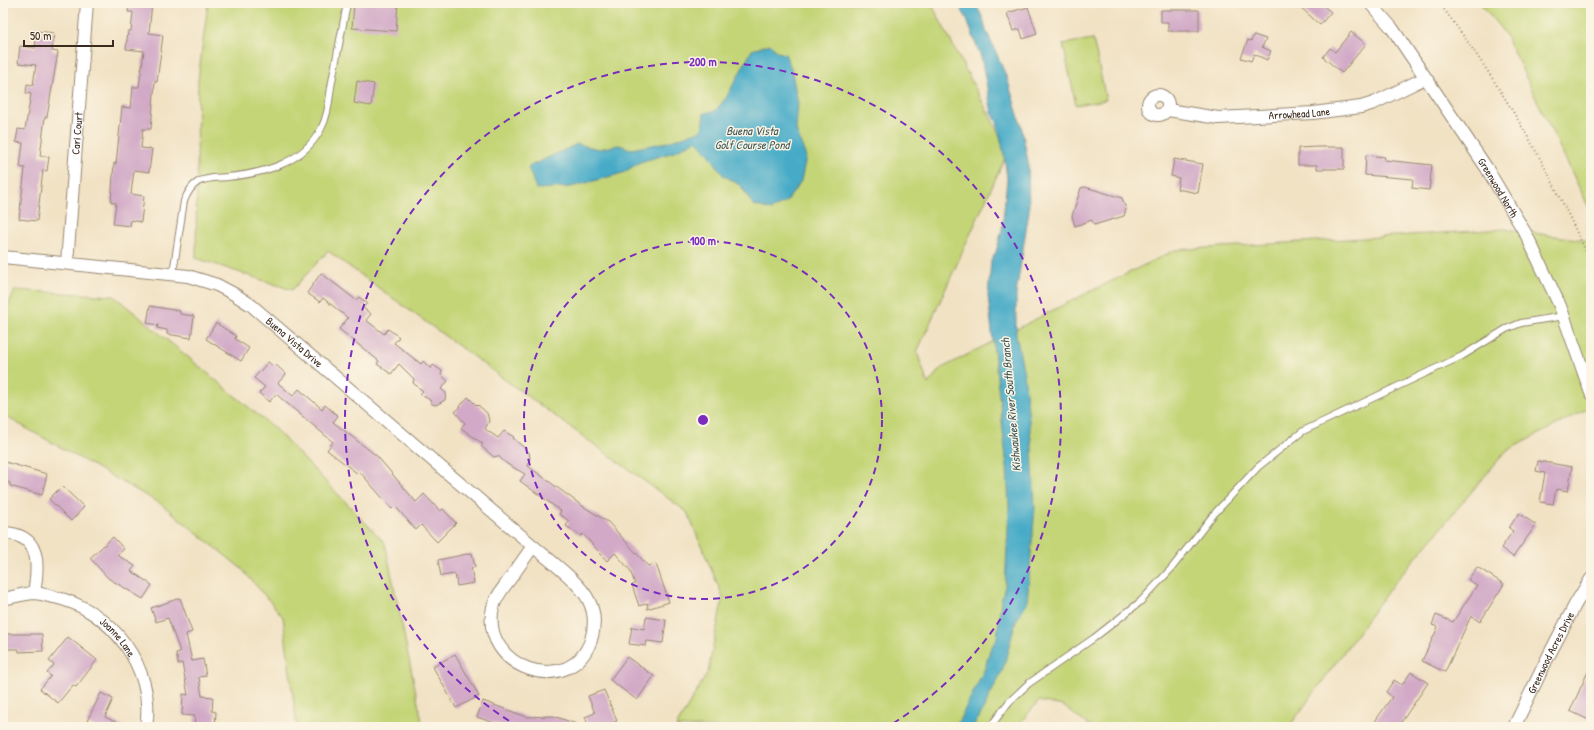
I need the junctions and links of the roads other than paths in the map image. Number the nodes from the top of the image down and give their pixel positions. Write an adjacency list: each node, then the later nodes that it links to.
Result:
1 (87, 3): 7 (street, Cari Court)
2 (347, 3): 8 (lane)
3 (1370, 3): 4 (street, Greenwood North)
4 (1426, 78): 5 (street, Arrowhead Lane); 9 (street, Greenwood North)
5 (1168, 110)
6 (3, 257): 7 (street, Buena Vista Drive)
7 (66, 263): 8 (street, Buena Vista Drive)
8 (173, 273): 12 (street, Buena Vista Drive)
9 (1564, 316): 10 (street, Greenwood North); 17 (lane)
10 (1591, 393)
11 (3, 533): 14 (street)
12 (533, 546): 12 (street, Buena Vista Drive)
13 (1591, 579): 18 (street, Greenwood Acres Drive)
14 (34, 593): 15 (street, Joanne Lane); 16 (street, Joanne Lane)
15 (3, 599)
16 (146, 727)
17 (990, 727)
18 (1514, 727)

